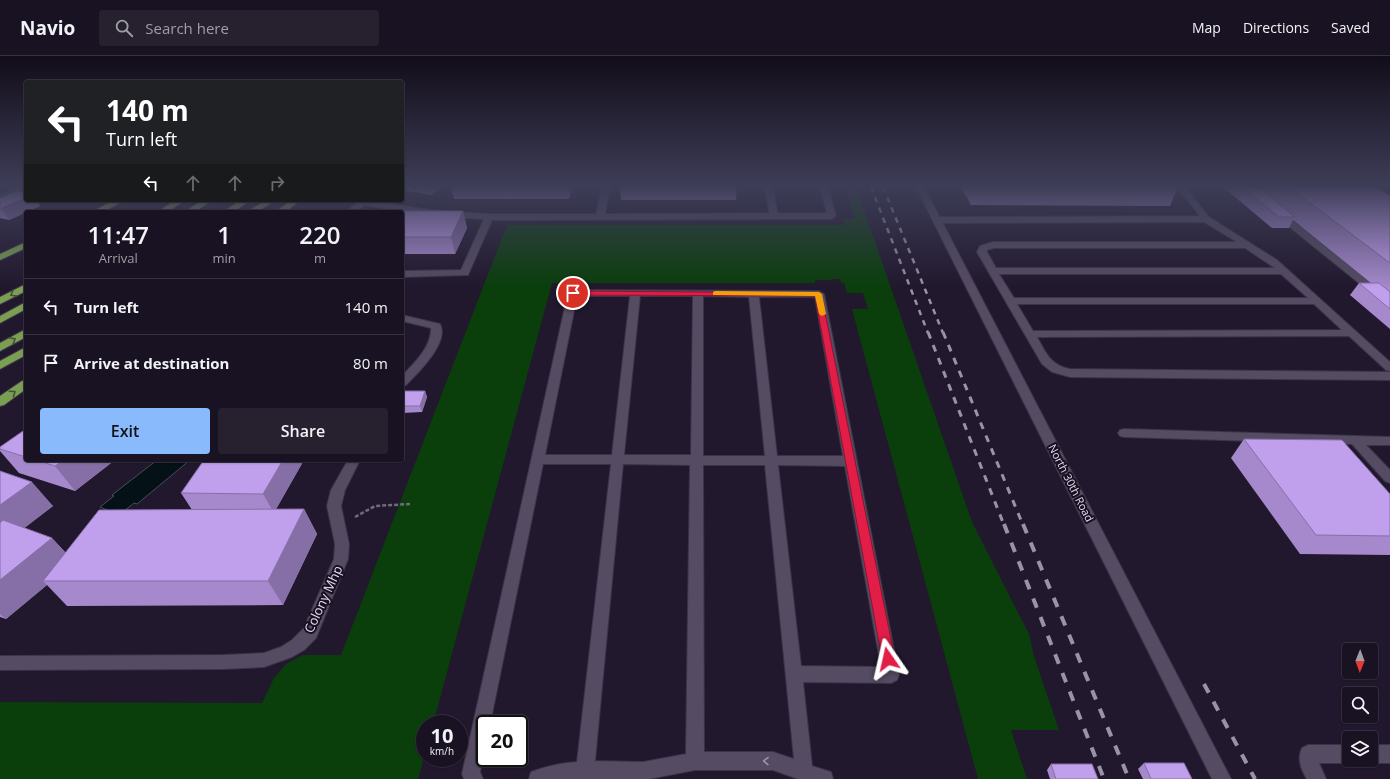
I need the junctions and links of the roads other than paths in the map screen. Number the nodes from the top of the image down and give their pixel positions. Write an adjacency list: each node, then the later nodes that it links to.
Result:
1 (937, 220): 54 (street, North 30th Road)
2 (487, 221): 10 (street)
3 (1209, 221): 5 (street)
4 (1287, 221): 18 (street)
5 (1246, 245): 8 (street); 9 (street)
6 (24, 246): 7 (highway)
7 (0, 257)
8 (993, 271): 9 (street); 17 (street)
9 (1284, 271): 16 (street)
10 (404, 274)
11 (24, 288): 15 (highway, one-way to 15)
12 (635, 293): 13 (street); 36 (street); 37 (street)
13 (698, 294): 14 (street); 38 (street)
14 (754, 294): 39 (street); 40 (street)
15 (0, 301)
16 (1316, 301): 17 (street); 24 (street)
17 (1011, 302): 23 (street)
18 (1390, 303)
19 (24, 306): 21 (highway)
20 (404, 318): 30 (street)
21 (0, 320)
22 (24, 333): 25 (highway, one-way to 22)
23 (1029, 334): 24 (street); 29 (street)
24 (1352, 334): 28 (street)
25 (0, 348)
26 (24, 351): 27 (highway)
27 (0, 366)
28 (1390, 368)
29 (1390, 376)
30 (404, 380)
31 (24, 385): 32 (highway, one-way to 31)
32 (0, 402)
33 (1124, 433): 34 (street)
34 (1354, 439): 35 (street); 42 (street)
35 (1390, 440)
36 (537, 459): 37 (street); 51 (street)
37 (618, 460): 38 (street); 49 (street)
38 (697, 460): 39 (street); 48 (street)
39 (772, 460): 40 (street); 44 (street)
40 (850, 461): 44 (street)
41 (353, 462): 43 (street, Colony Mhp)
42 (1390, 478)
43 (0, 663)
44 (794, 674): 50 (street)
45 (1342, 754): 55 (street)
46 (1378, 754): 47 (street)
47 (1390, 754)
48 (695, 761): 49 (street); 50 (street, one-way to 48)
49 (585, 770): 52 (street)
50 (805, 775): 53 (street)
51 (474, 779)
52 (538, 779)
53 (824, 779)
54 (1222, 779)
55 (1317, 779)

